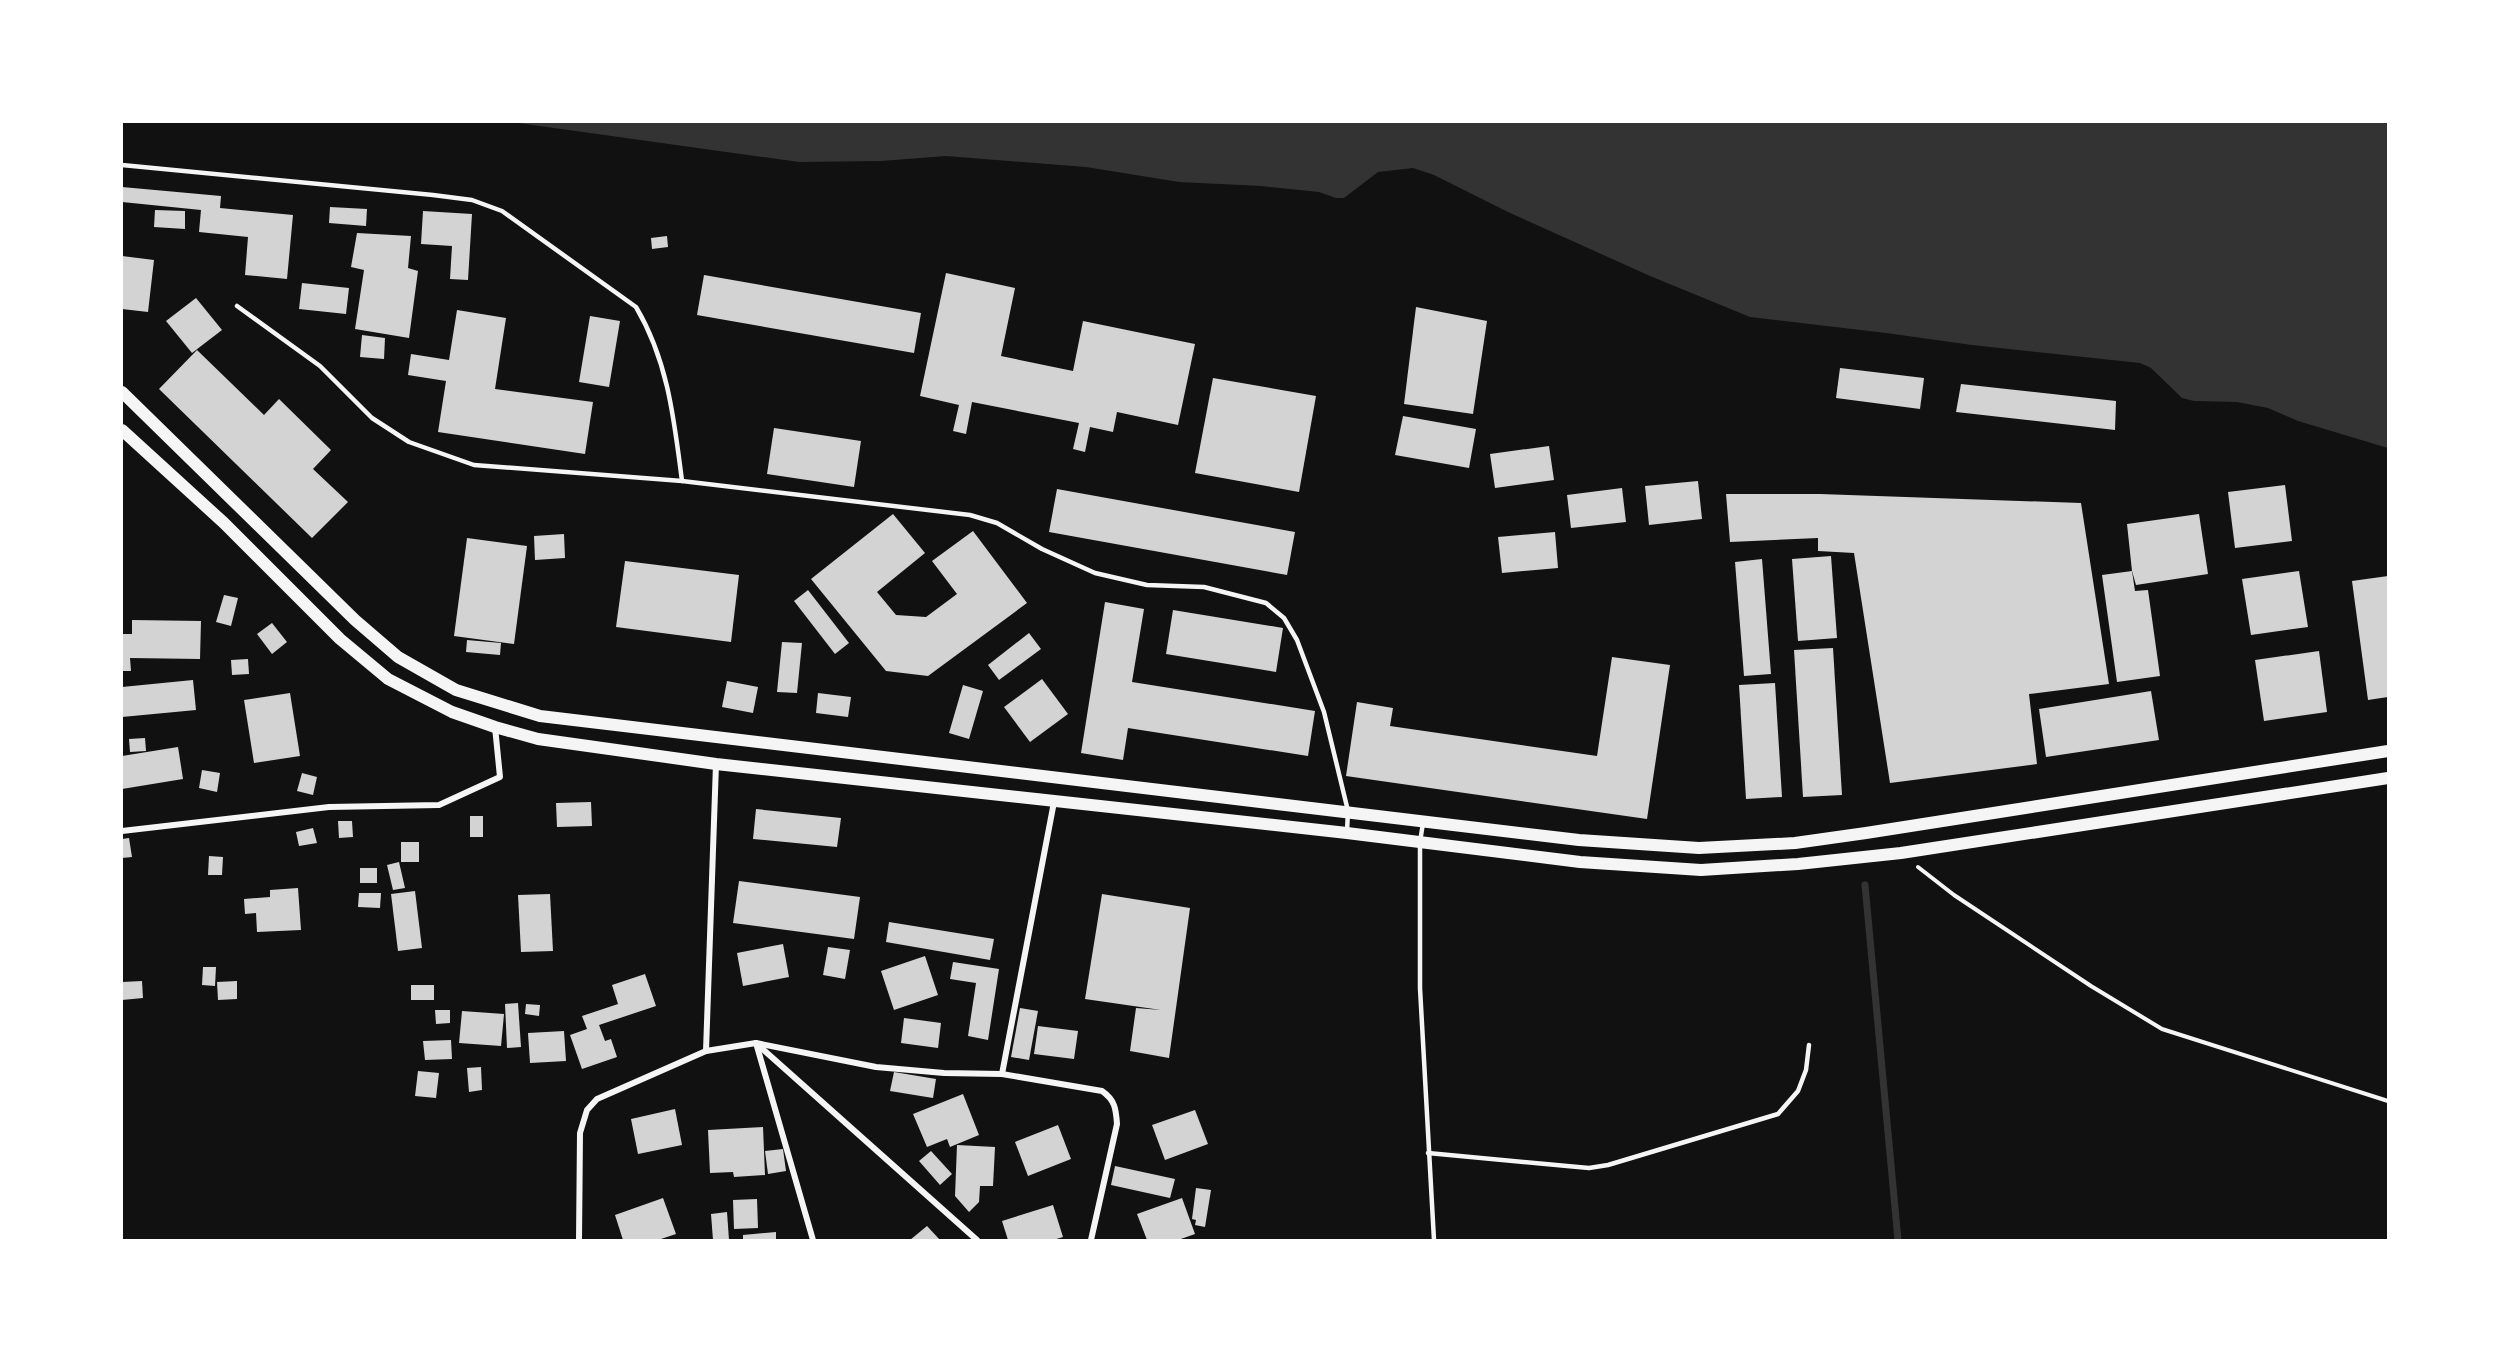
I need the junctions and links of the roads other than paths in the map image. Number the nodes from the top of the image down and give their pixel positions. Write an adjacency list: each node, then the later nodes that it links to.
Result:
1 (122, 165): 5 (lane)
2 (237, 306): 5 (lane)
3 (122, 392): 9 (main road)
4 (122, 430): 6 (main road)
5 (682, 481): 13 (lane)
6 (495, 727): 8 (main road); 15 (street)
7 (2388, 751): 14 (main road)
8 (716, 764): 11 (main road); 20 (street)
9 (1028, 774): 11 (main road); 13 (main road)
10 (2388, 778): 17 (main road)
11 (1025, 797): 12 (main road)
12 (1054, 801): 16 (main road); 21 (street)
13 (1348, 812): 14 (main road); 16 (lane)
14 (1423, 820): 17 (lane)
15 (122, 831)
16 (1347, 833): 17 (main road)
17 (1420, 842): 22 (lane)
18 (756, 1044): 20 (street); 21 (street); 24 (street); 25 (street)
19 (1809, 1045): 22 (lane)
20 (706, 1052): 23 (street)
21 (1002, 1074): 26 (street)
22 (1428, 1153): 27 (lane)
23 (579, 1240)
24 (813, 1240)
25 (977, 1240)
26 (1090, 1240)
27 (1434, 1240)

